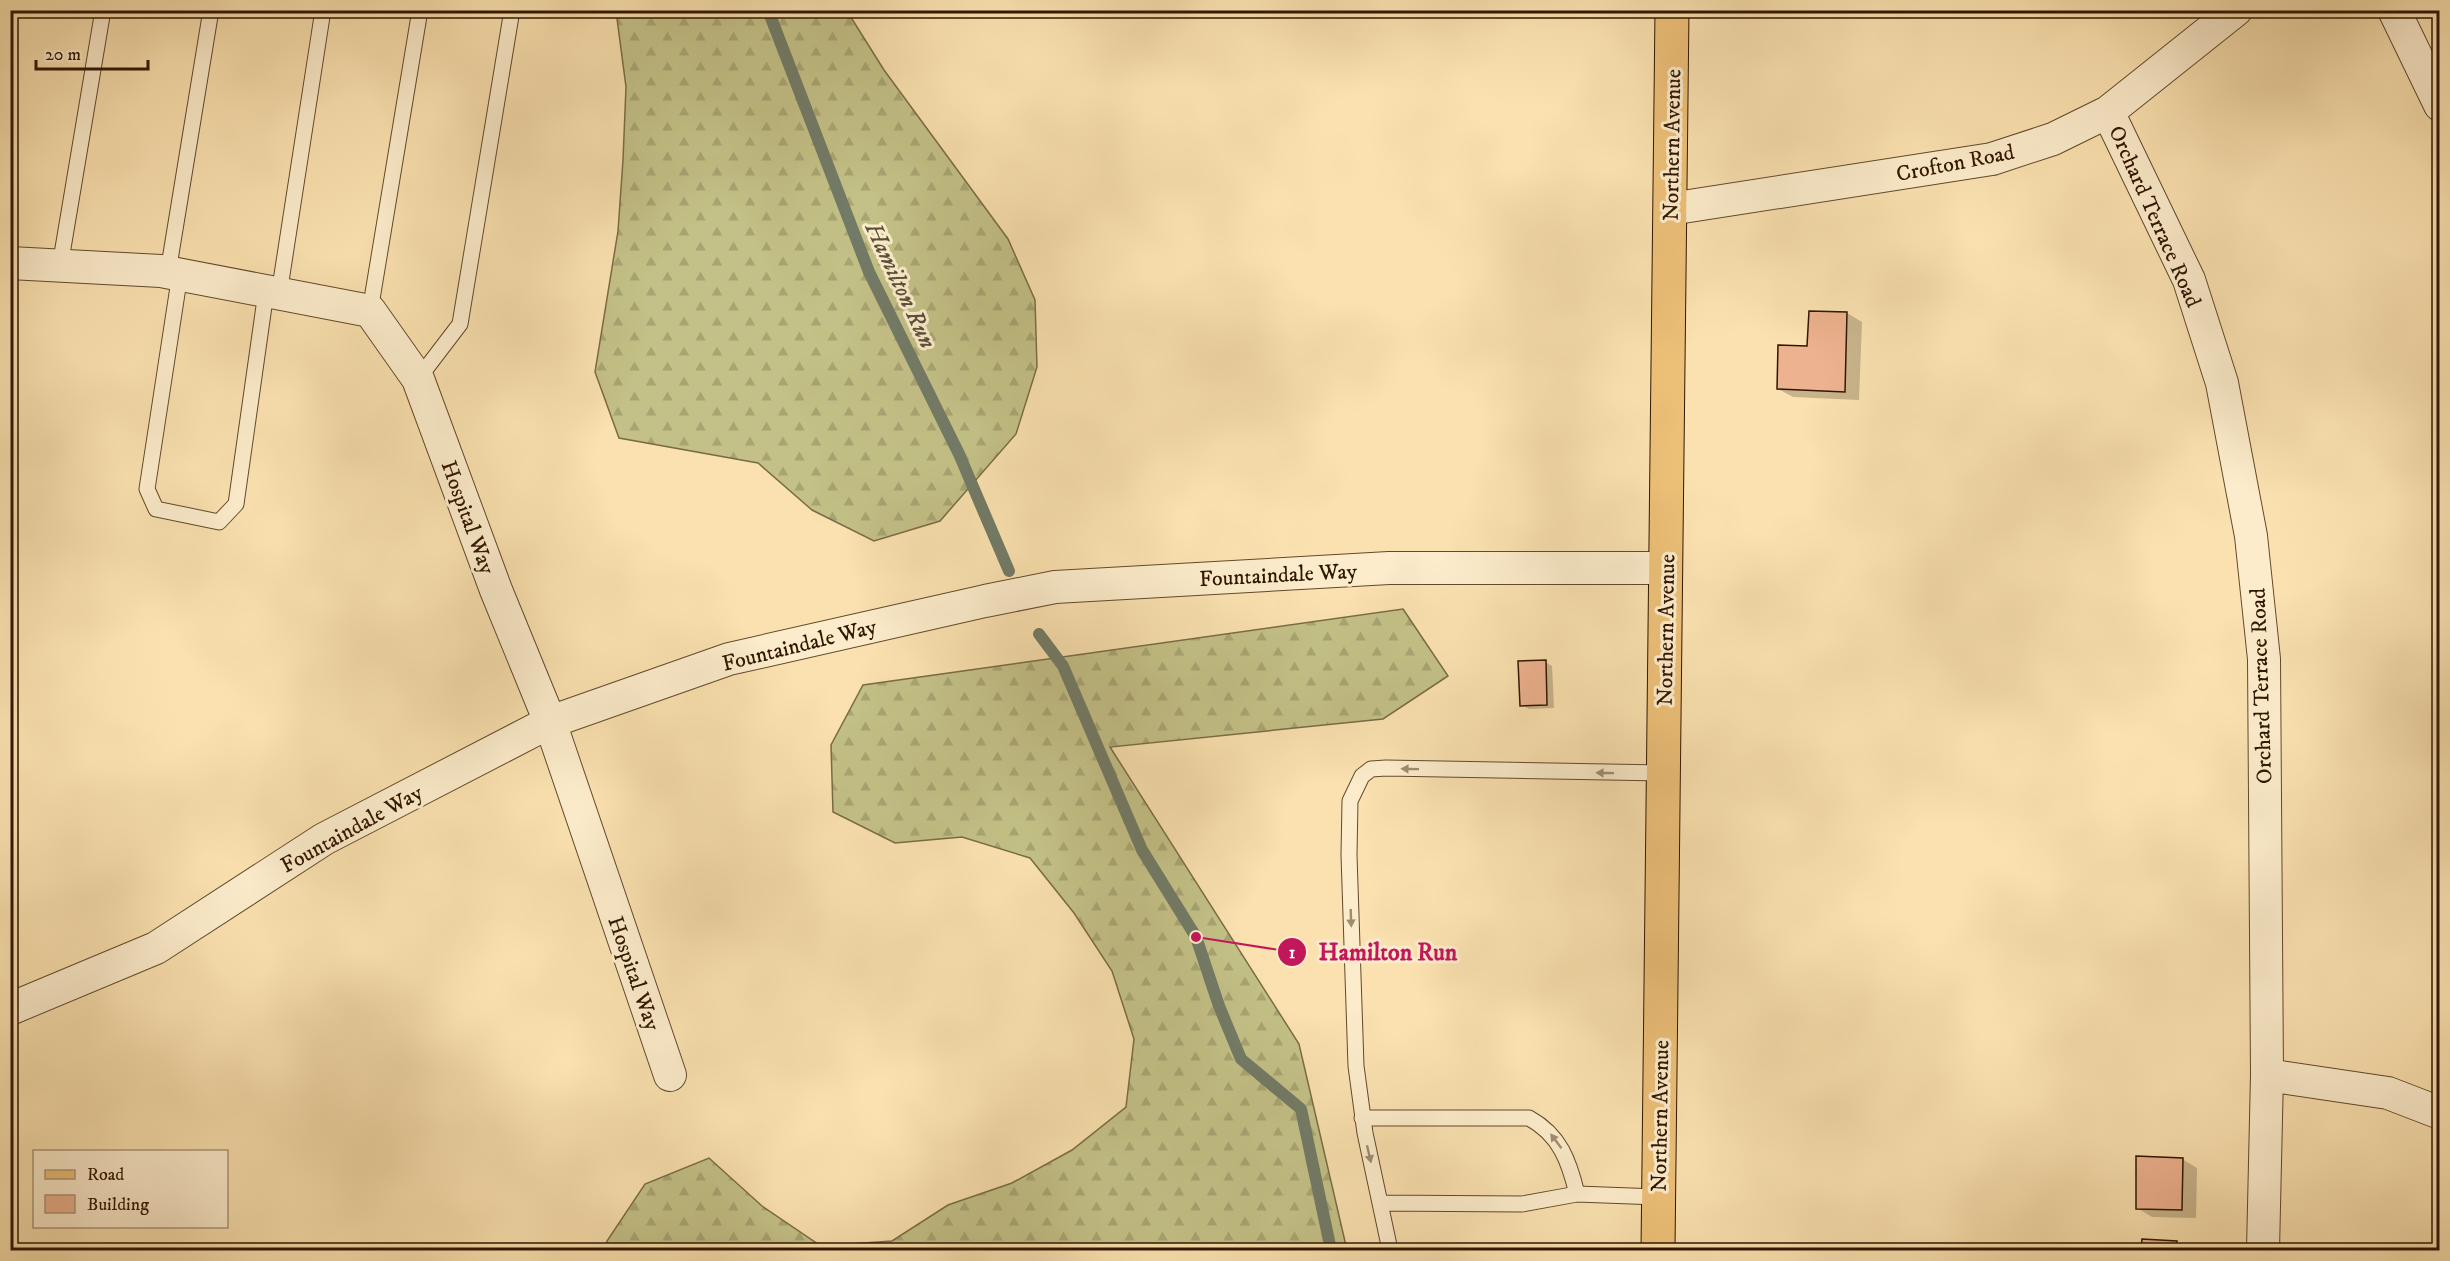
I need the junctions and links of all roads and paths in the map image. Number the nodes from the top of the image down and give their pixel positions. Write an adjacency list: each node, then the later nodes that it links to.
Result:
1 (103, 10): 13 (lane)
2 (211, 10): 14 (lane)
3 (323, 10): 15 (lane)
4 (420, 10): 16 (lane)
5 (512, 10): 17 (lane)
6 (1672, 10): 11 (main road, Northern Avenue)
7 (2236, 10): 10 (street, Crofton Road)
8 (2394, 10): 9 (street)
9 (2439, 105)
10 (2108, 112): 11 (street, Crofton Road); 23 (street, Orchard Terrace Road)
11 (1670, 209): 18 (main road, Northern Avenue)
12 (10, 263): 13 (street)
13 (60, 266): 14 (street)
14 (174, 273): 15 (street); 15 (lane)
15 (272, 293): 16 (street)
16 (370, 311): 17 (street, Hospital Way)
17 (418, 379): 19 (street, Hospital Way)
18 (1665, 568): 19 (street, Fountaindale Way); 20 (main road, Northern Avenue)
19 (550, 722): 21 (street, Fountaindale Way); 22 (street, Hospital Way)
20 (1663, 773): 25 (lane, one-way to 25); 27 (main road, Northern Avenue)
21 (10, 1009)
22 (670, 1075)
23 (2266, 1075): 24 (street); 31 (street, Orchard Terrace Road)
24 (2439, 1113)
25 (1362, 1119): 26 (lane, one-way to 25); 28 (lane, one-way to 28)
26 (1577, 1194): 27 (lane); 28 (lane)
27 (1658, 1197): 30 (main road, Northern Avenue)
28 (1380, 1203): 29 (lane)
29 (1390, 1251)
30 (1658, 1251)
31 (2263, 1251)

